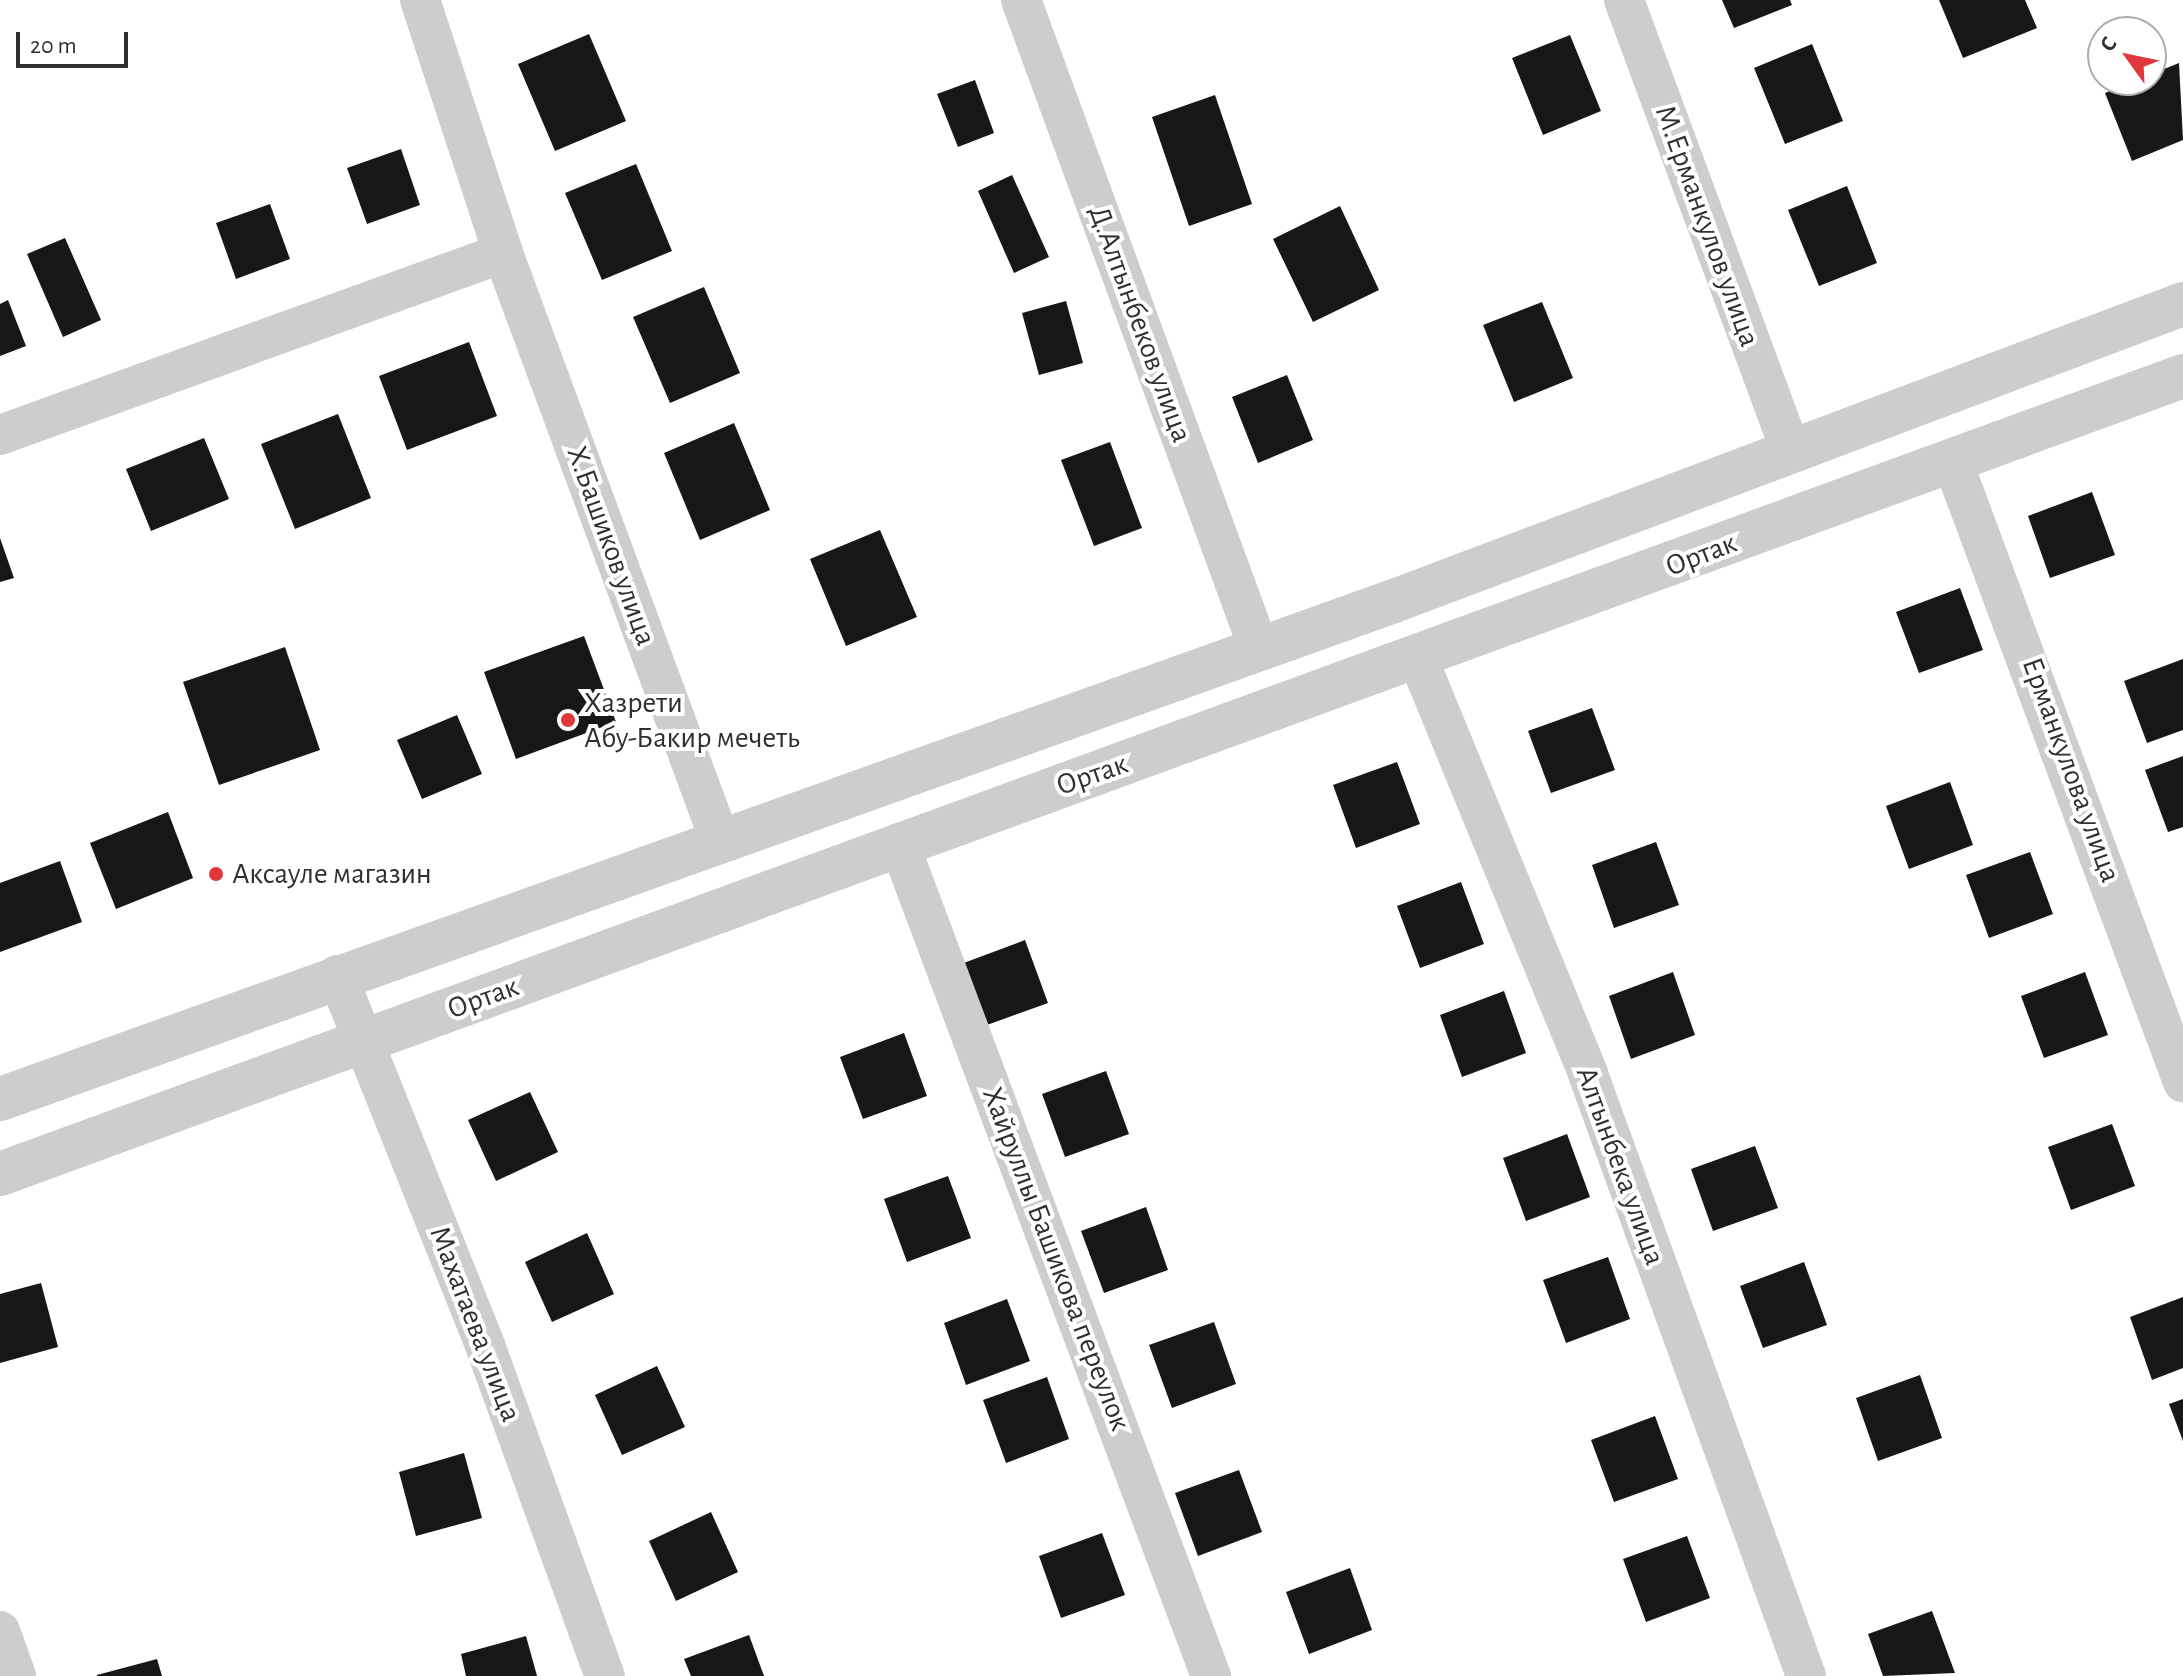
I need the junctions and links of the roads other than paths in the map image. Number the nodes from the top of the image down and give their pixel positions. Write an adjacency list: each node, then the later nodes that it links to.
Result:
1 (420, 0): 4 (street, Х.Башиков улица)
2 (1021, 0): 10 (street, Д.Алтынбеков улица)
3 (1624, 0): 8 (street, М.Ерманкулов улица)
4 (503, 253): 7 (street); 12 (street, Х.Башиков улица)
5 (2183, 304): 8 (street)
6 (2183, 376): 9 (street, Ортак)
7 (0, 435)
8 (1791, 451): 10 (street)
9 (1952, 460): 11 (street, Ортак); 16 (street, Ерманкулова улица)
10 (1259, 649): 12 (street)
11 (1419, 661): 13 (street, Ортак); 23 (street, Алтынбека улица)
12 (719, 838): 14 (street)
13 (899, 843): 15 (street, Ортак); 22 (street, Хайруллы Башикова переулок)
14 (337, 975): 15 (street, Махатаева улица); 17 (street)
15 (364, 1042): 18 (street, Ортак); 21 (street, Махатаева улица)
16 (2183, 1082)
17 (0, 1099)
18 (0, 1174)
19 (0, 1631): 20 (street)
20 (16, 1676)
21 (605, 1676)
22 (1211, 1676)
23 (1806, 1676)

